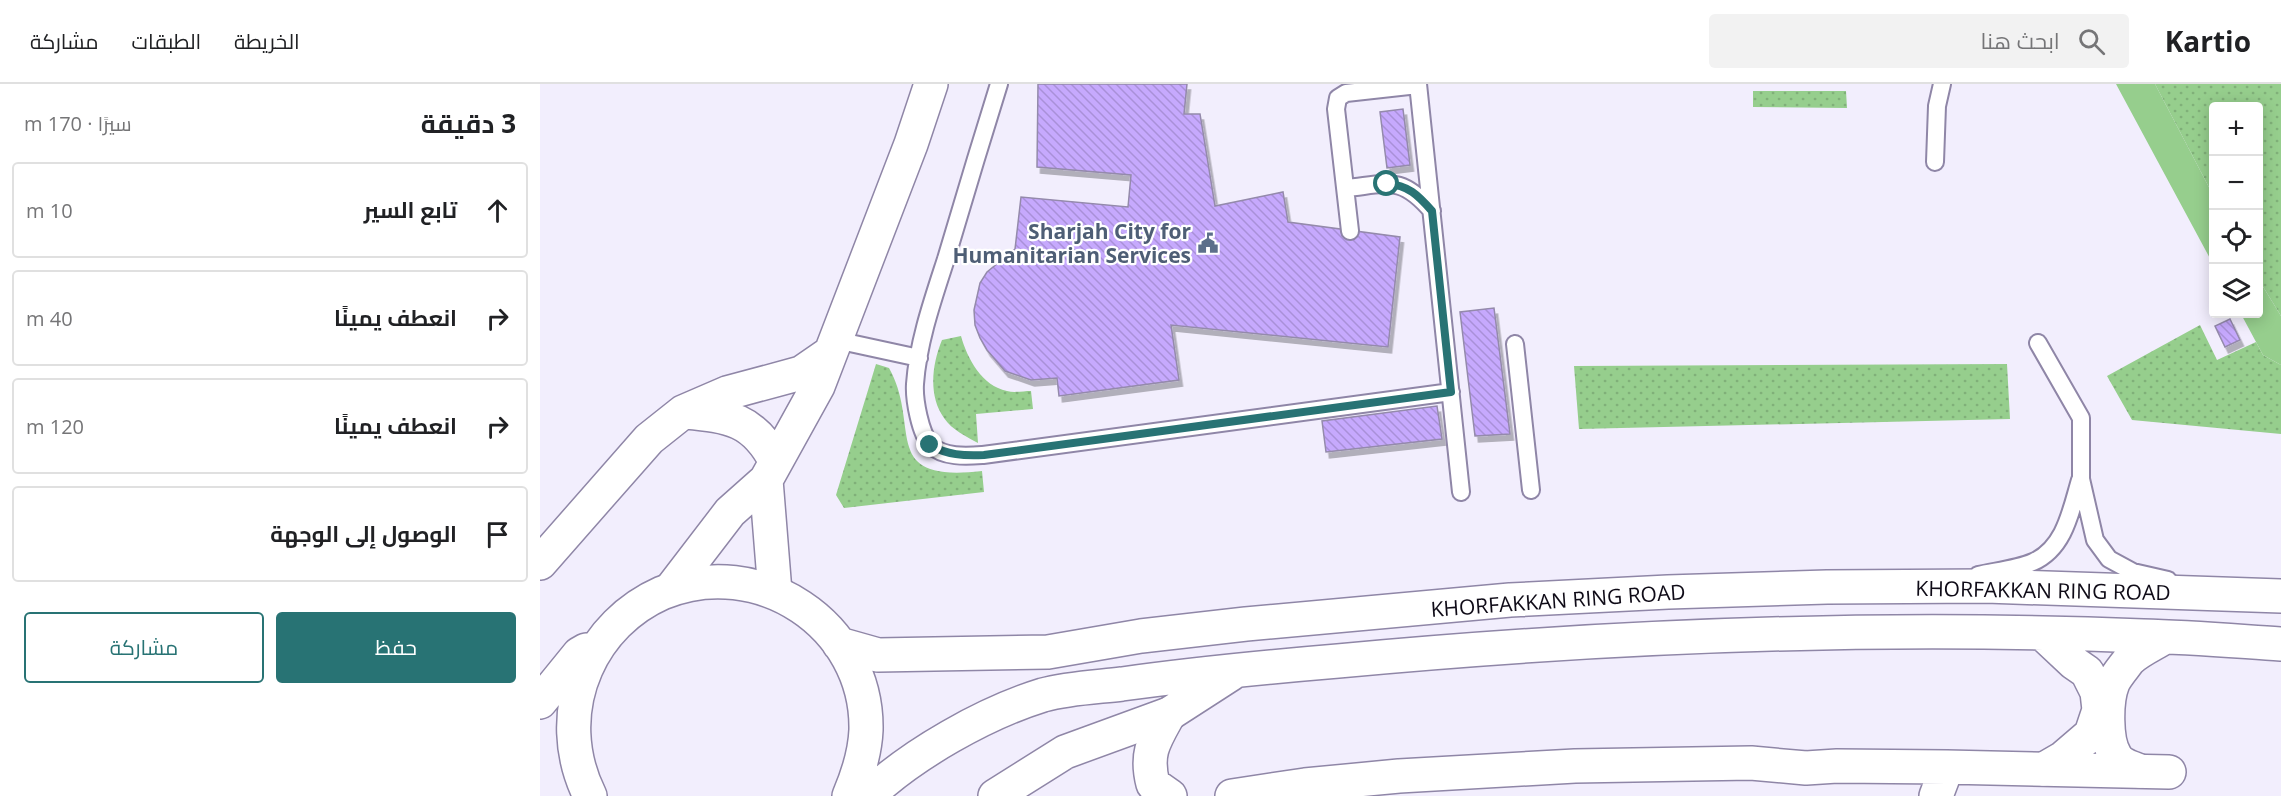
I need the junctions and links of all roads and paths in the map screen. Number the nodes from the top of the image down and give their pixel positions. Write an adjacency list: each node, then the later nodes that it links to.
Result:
1 (931, 84): 11 (main road)
2 (999, 84): 12 (lane)
3 (1942, 84): 5 (lane)
4 (1418, 85): 6 (lane); 7 (lane)
5 (1935, 162)
6 (1346, 188): 7 (lane); 8 (lane)
7 (1432, 211): 13 (lane)
8 (1350, 231)
9 (2038, 343): 16 (lane)
10 (1515, 344): 17 (lane)
11 (833, 346): 12 (lane); 14 (main road); 15 (main road)
12 (919, 358): 13 (lane)
13 (1451, 392): 18 (lane)
14 (683, 411): 15 (main road); 19 (main road)
15 (771, 471): 21 (main road); 22 (main road)
16 (2081, 479): 20 (lane); 23 (lane)
17 (1531, 489)
18 (1461, 492)
19 (540, 563)
20 (1929, 586): 23 (main road, KHORFAKKAN RING ROAD); 28 (main road, KHORFAKKAN RING ROAD)
21 (671, 590): 22 (main road); 26 (main road)
22 (775, 592): 28 (main road)
23 (2222, 594): 24 (main road, KHORFAKKAN RING ROAD)
24 (2281, 596)
25 (2043, 634): 27 (main road, KHORFAKKAN RING ROAD); 30 (main road, KHORFAKKAN RING ROAD); 33 (main road)
26 (605, 637): 31 (main road); 35 (main road)
27 (2165, 637): 29 (main road, KHORFAKKAN RING ROAD); 33 (main road)
28 (839, 644): 36 (main road)
29 (2281, 644)
30 (1235, 671): 32 (main road); 37 (main road, KHORFAKKAN RING ROAD)
31 (540, 702)
32 (1169, 714): 38 (main road); 39 (main road)
33 (2044, 769): 34 (main road)
34 (1941, 781): 40 (main road)
35 (590, 796)
36 (849, 796)
37 (868, 796)
38 (995, 796)
39 (1170, 796)
40 (1232, 796)

